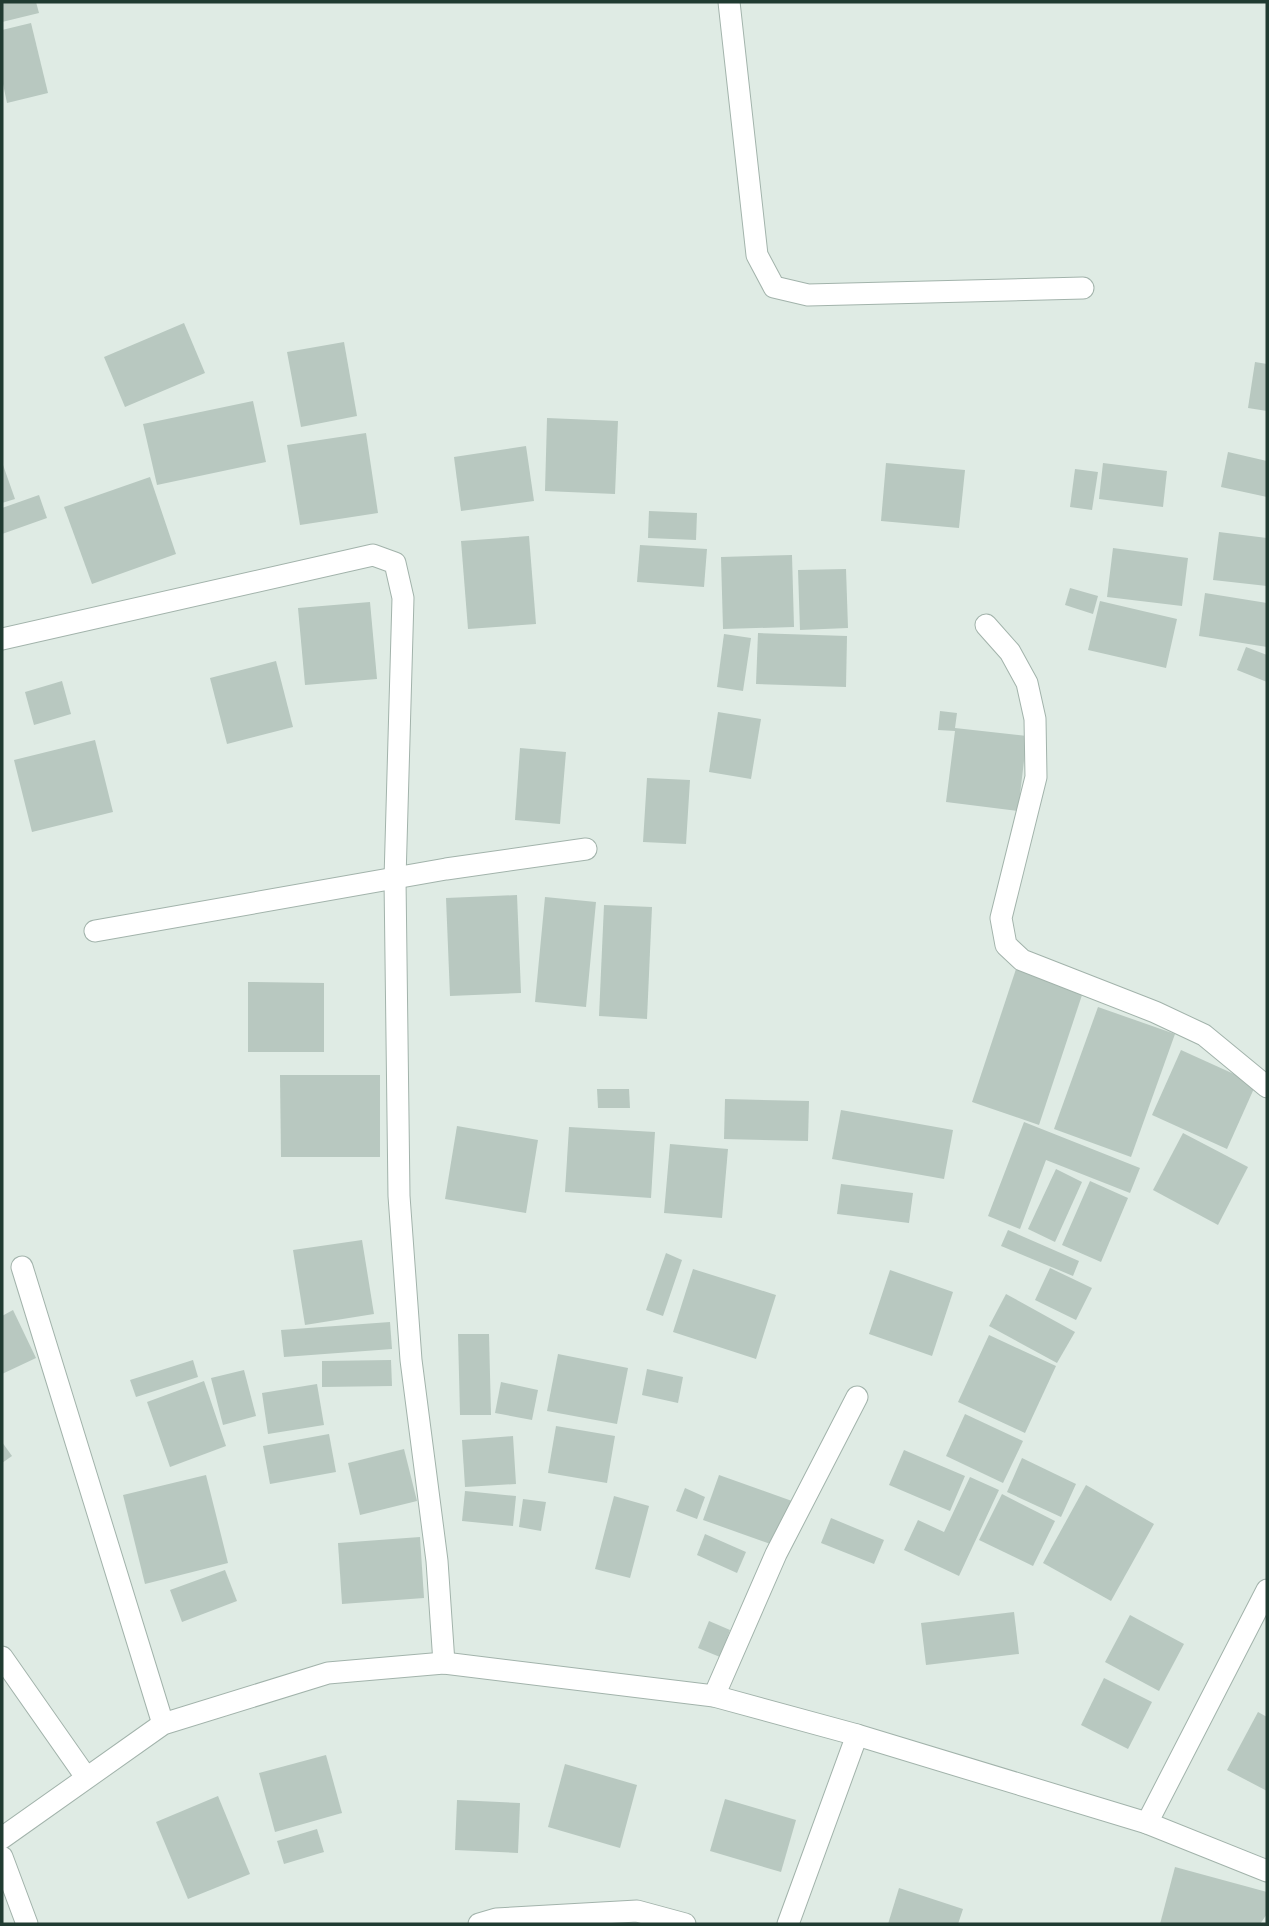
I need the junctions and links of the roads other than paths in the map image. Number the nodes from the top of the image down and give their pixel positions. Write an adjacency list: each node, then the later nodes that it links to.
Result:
1 (729, 2): 2 (street)
2 (1083, 288)
3 (986, 625): 8 (street)
4 (2, 639): 6 (street)
5 (586, 849): 6 (street)
6 (395, 879): 7 (street); 13 (street)
7 (96, 931)
8 (1267, 1087)
9 (22, 1267): 15 (street)
10 (857, 1397): 14 (street)
11 (1267, 1590): 18 (street)
12 (2, 1657): 17 (street)
13 (444, 1663): 14 (street); 15 (street)
14 (713, 1696): 16 (street)
15 (163, 1724): 17 (street)
16 (857, 1735): 18 (street); 25 (street)
17 (86, 1777): 19 (street)
18 (1147, 1823): 21 (street)
19 (2, 1838)
20 (2, 1857): 22 (street)
21 (1267, 1871)
22 (27, 1924)
23 (479, 1924): 24 (street)
24 (685, 1924)
25 (788, 1924)

